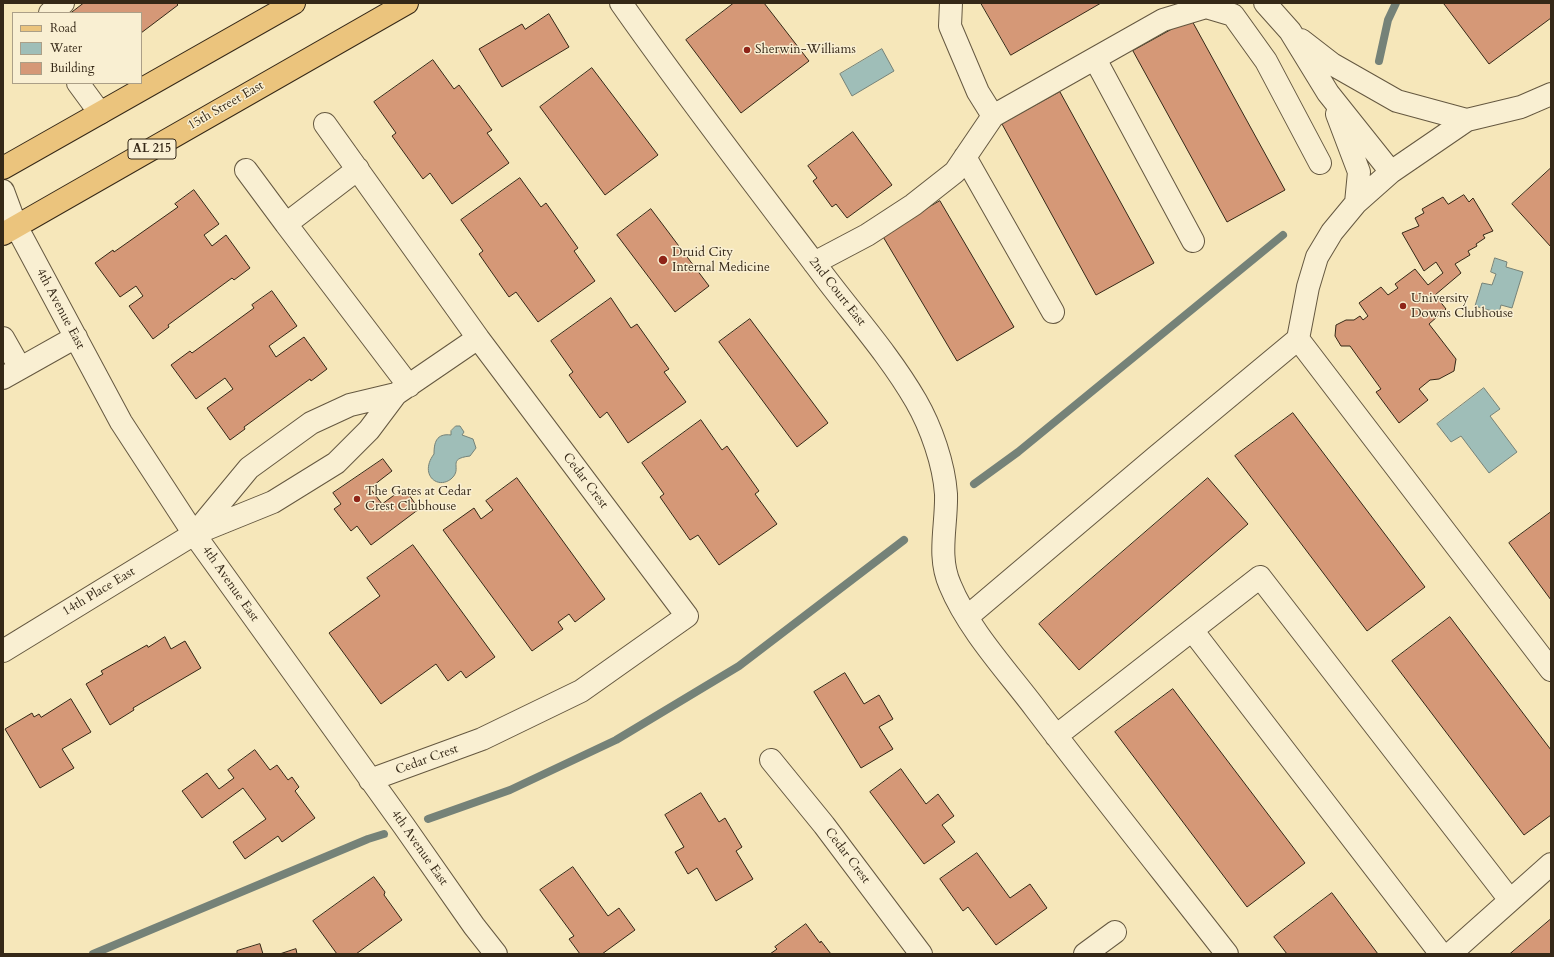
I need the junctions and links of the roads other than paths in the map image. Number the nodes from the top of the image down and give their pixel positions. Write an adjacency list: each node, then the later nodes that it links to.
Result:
1 (63, 3): 7 (street)
2 (294, 3): 13 (main road)
3 (407, 3): 26 (main road, 15th Street East / AL 215)
4 (621, 3): 28 (street, 2nd Court East)
5 (950, 3): 14 (street)
6 (1265, 3): 8 (street)
7 (51, 12)
8 (1290, 31): 11 (street); 15 (street)
9 (1095, 59): 14 (street); 18 (street); 27 (street)
10 (79, 84): 13 (street)
11 (1328, 93): 22 (street); 24 (street)
12 (1551, 94): 15 (street)
13 (100, 113): 19 (main road)
14 (993, 116): 17 (street)
15 (1467, 120): 22 (street)
16 (325, 124): 20 (street)
17 (965, 157): 28 (street); 29 (street)
18 (1320, 163)
19 (3, 168)
20 (358, 169): 25 (street); 32 (street)
21 (246, 170): 25 (street)
22 (1391, 172): 24 (street)
23 (3, 191): 26 (street, 4th Avenue East)
24 (1356, 203): 33 (street)
25 (286, 224): 35 (street)
26 (10, 230): 30 (street, 4th Avenue East)
27 (1193, 241)
28 (814, 263): 37 (street, 2nd Court East)
29 (1053, 312)
30 (76, 337): 34 (street); 36 (street, 4th Avenue East)
31 (3, 338): 34 (street)
32 (478, 338): 35 (street); 43 (street, Cedar Crest)
33 (1298, 339): 37 (street); 40 (street)
34 (12, 373)
35 (402, 390): 36 (street); 36 (street)
36 (194, 534): 39 (street, 14th Place East); 43 (street, 4th Avenue East)
37 (966, 617): 41 (street, 2nd Court East)
38 (1192, 630): 41 (street); 45 (street); 51 (street)
39 (3, 651)
40 (1551, 670)
41 (1056, 736): 50 (street, 2nd Court East)
42 (771, 760): 48 (street, Cedar Crest)
43 (370, 780): 47 (street, 4th Avenue East)
44 (1551, 864): 45 (street)
45 (1510, 900): 52 (street)
46 (1115, 932): 49 (street)
47 (496, 954)
48 (921, 954)
49 (1085, 954)
50 (1227, 954)
51 (1441, 954)
52 (1450, 954)

